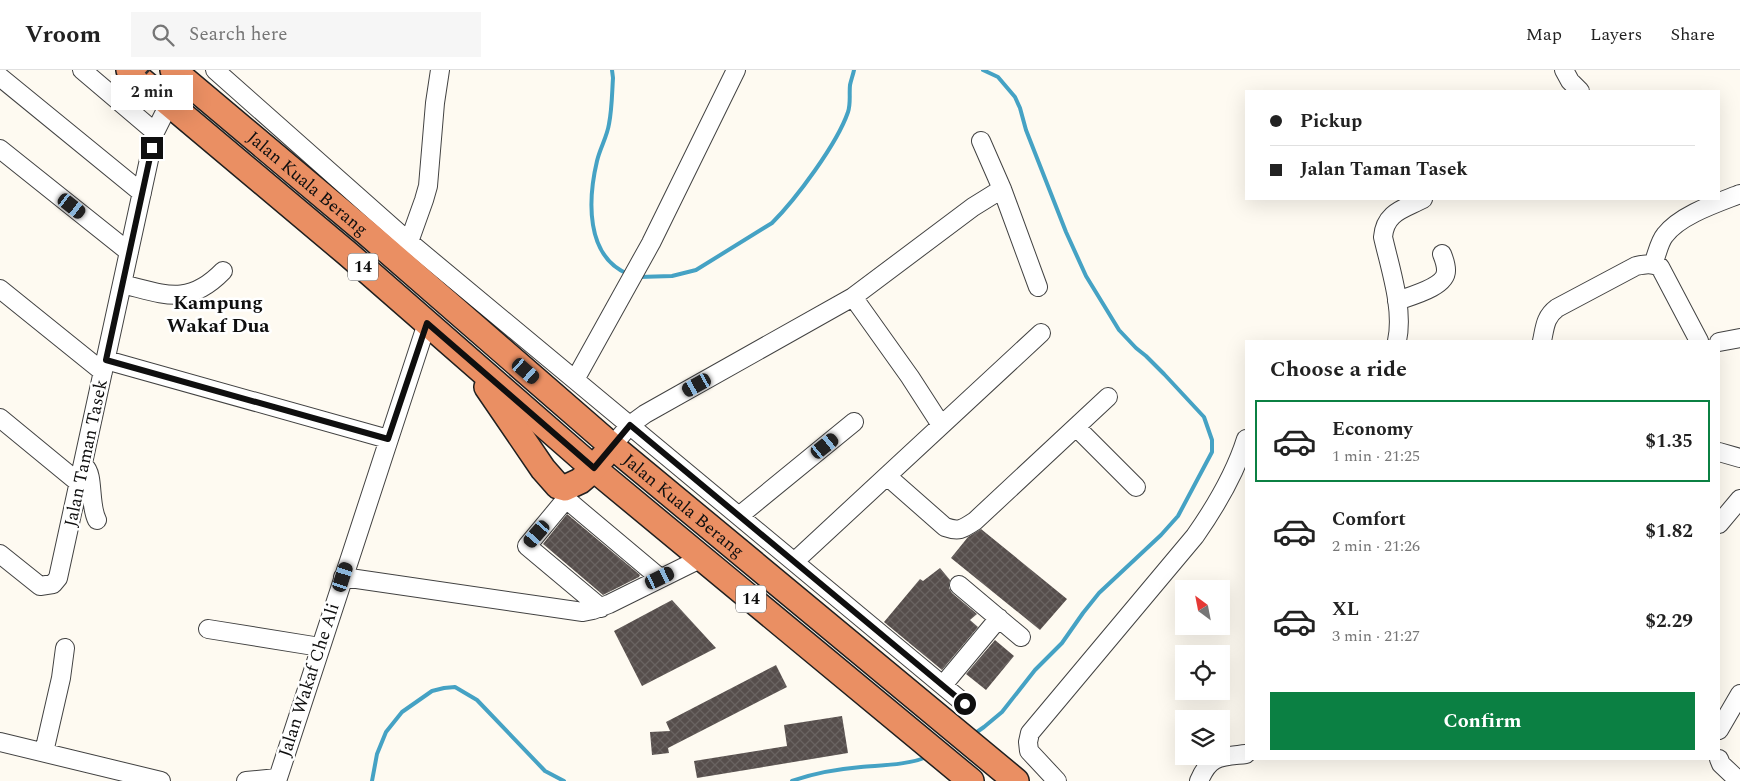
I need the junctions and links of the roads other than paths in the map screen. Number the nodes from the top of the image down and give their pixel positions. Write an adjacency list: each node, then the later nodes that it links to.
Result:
1 (82, 70): 11 (street)
2 (129, 70): 10 (highway, Jalan Kuala Berang / 14)
3 (173, 70): 46 (highway, Jalan Kuala Berang / 14)
4 (215, 70): 18 (street)
5 (440, 70): 18 (street)
6 (736, 70): 37 (street)
7 (1564, 70): 9 (street)
8 (0, 77): 15 (street)
9 (1579, 90)
10 (160, 106): 11 (street, Jalan Taman Tasek); 28 (highway, Jalan Kuala Berang / 14)
11 (155, 132): 15 (street, Jalan Taman Tasek)
12 (981, 141): 14 (street)
13 (0, 149): 19 (street)
14 (1002, 189): 24 (street); 26 (street)
15 (142, 193): 19 (street, Jalan Taman Tasek)
16 (1740, 194): 21 (street)
17 (1421, 200): 27 (street)
18 (409, 242): 37 (street)
19 (129, 252): 23 (street, Jalan Taman Tasek)
20 (1442, 254): 27 (street)
21 (1653, 264): 32 (street); 33 (street)
22 (223, 271): 23 (street)
23 (122, 284): 36 (street, Jalan Taman Tasek)
24 (1038, 287)
25 (0, 289): 36 (street)
26 (853, 297): 41 (street); 42 (street)
27 (1397, 301): 31 (street)
28 (427, 323): 35 (highway, Jalan Kuala Berang / 14); 44 (street, Jalan Wakaf Che Ali)
29 (1042, 333): 42 (street)
30 (1740, 338): 34 (street)
31 (1397, 340)
32 (1542, 340)
33 (1698, 340)
34 (1720, 342)
35 (467, 358): 50 (highway, Jalan Kuala Berang / 14); 54 (highway)
36 (104, 366): 44 (street); 49 (street, Jalan Taman Tasek)
37 (576, 378): 41 (street)
38 (1108, 397): 43 (street)
39 (0, 418): 52 (street)
40 (854, 422): 56 (street)
41 (630, 425): 46 (street); 56 (street)
42 (941, 425): 51 (street)
43 (1076, 427): 51 (street); 53 (street)
44 (388, 439): 62 (street, Jalan Wakaf Che Ali)
45 (1245, 442): 86 (street)
46 (612, 446): 50 (highway); 72 (highway, Jalan Kuala Berang / 14)
47 (1720, 452): 48 (street)
48 (1740, 458)
49 (83, 465): 52 (street, Jalan Taman Tasek); 57 (street)
50 (594, 468): 54 (highway); 60 (highway, Jalan Kuala Berang / 14)
51 (887, 476): 61 (street)
52 (79, 483): 59 (street, Jalan Taman Tasek)
53 (1136, 487)
54 (566, 494): 63 (street); 65 (street)
55 (1740, 499): 58 (street)
56 (739, 516): 61 (street)
57 (97, 520)
58 (1720, 523)
59 (0, 554)
60 (702, 558): 63 (street); 84 (highway, Jalan Kuala Berang / 14)
61 (794, 562): 71 (street)
62 (343, 577): 65 (street); 69 (street, Jalan Wakaf Che Ali)
63 (660, 578): 65 (street)
64 (959, 585): 66 (street)
65 (601, 608)
66 (999, 618): 68 (street); 73 (street)
67 (208, 629): 69 (street)
68 (1021, 637)
69 (320, 647): 81 (street, Jalan Wakaf Che Ali)
70 (65, 648): 78 (street)
71 (906, 654): 72 (street); 73 (street)
72 (888, 676): 85 (highway, Jalan Kuala Berang / 14)
73 (943, 685): 75 (street)
74 (1740, 694): 76 (street)
75 (965, 704)
76 (1720, 728)
77 (0, 742): 78 (street)
78 (44, 752): 82 (street)
79 (1245, 754): 87 (street)
80 (1719, 760): 88 (street)
81 (277, 780): 83 (street)
82 (161, 781)
83 (246, 781)
84 (971, 781)
85 (1016, 781)
86 (1057, 781)
87 (1199, 781)
88 (1739, 781)

